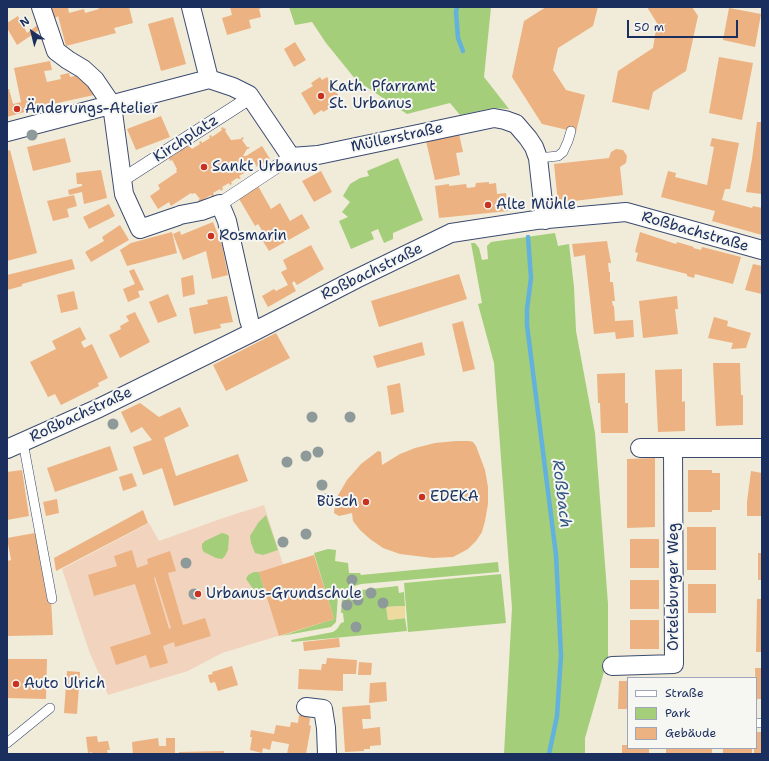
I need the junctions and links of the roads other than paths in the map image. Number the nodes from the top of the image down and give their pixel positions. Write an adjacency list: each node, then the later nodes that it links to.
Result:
1 (41, 7): 5 (street)
2 (191, 7): 3 (street)
3 (209, 79): 4 (street); 5 (street)
4 (251, 97): 8 (street); 10 (street, Kirchplatz)
5 (112, 105): 7 (street); 10 (street)
6 (570, 131): 9 (lane)
7 (7, 132)
8 (291, 157): 9 (street, Müllerstraße); 11 (street)
9 (538, 158): 12 (street, Müllerstraße)
10 (122, 180): 11 (street)
11 (220, 204): 14 (street)
12 (545, 220): 13 (street, Roßbachstraße); 14 (street, Roßbachstraße)
13 (762, 250)
14 (253, 332): 15 (street, Roßbachstraße)
15 (24, 442): 19 (street, Roßbachstraße); 20 (lane)
16 (640, 448): 17 (street)
17 (673, 448): 18 (street); 21 (street, Ortelsburger Weg)
18 (762, 448)
19 (7, 449)
20 (52, 599)
21 (612, 666)
22 (306, 707): 25 (street)
23 (50, 708): 24 (lane)
24 (7, 743)
25 (327, 754)

